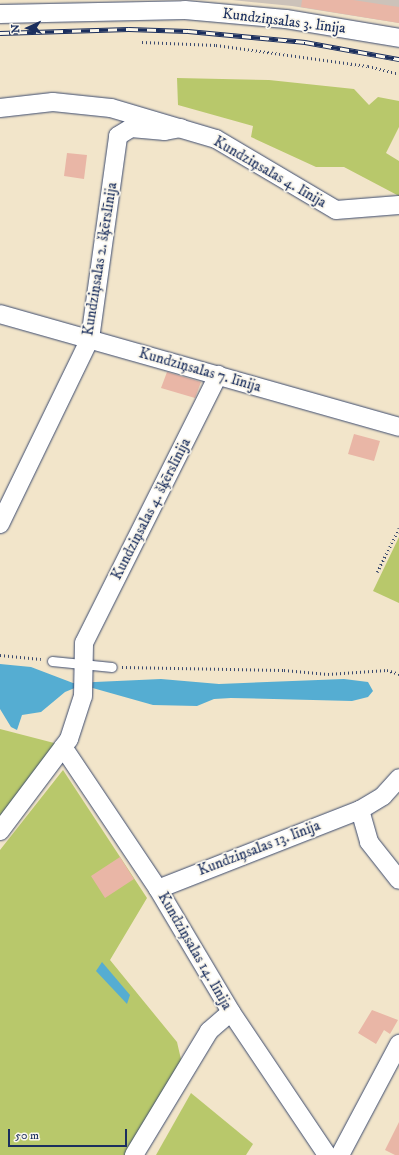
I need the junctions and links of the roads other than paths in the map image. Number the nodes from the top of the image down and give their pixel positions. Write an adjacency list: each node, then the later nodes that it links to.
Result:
1 (0, 14): 2 (street, Kundziņsalas 3. līnija)
2 (399, 38)
3 (0, 108): 4 (street, Kundziņsalas 4. līnija)
4 (181, 128): 5 (street, Kundziņsalas 4. līnija); 7 (street, Kundziņsalas 2. šķērslīnija)
5 (399, 205)
6 (0, 314): 7 (street, Kundziņsalas 7. līnija)
7 (90, 339): 8 (street, Kundziņsalas 7. līnija); 10 (street, Kundziņsalas 2. šķērslīnija)
8 (218, 375): 9 (street, Kundziņsalas 7. līnija); 13 (street, Kundziņsalas 4. šķērslīnija)
9 (399, 427)
10 (0, 524)
11 (52, 661): 13 (lane)
12 (112, 667): 13 (lane)
13 (83, 669): 14 (street)
14 (63, 747): 17 (street); 19 (street, Kundziņsalas 14. līnija)
15 (399, 778): 16 (street, Kundziņsalas 13. līnija)
16 (360, 810): 18 (street); 19 (street, Kundziņsalas 13. līnija)
17 (0, 831)
18 (399, 880)
19 (158, 888): 20 (street, Kundziņsalas 14. līnija)
20 (231, 1012): 22 (street); 23 (street, Kundziņsalas 14. līnija)
21 (399, 1044): 24 (street)
22 (134, 1155)
23 (327, 1155)
24 (340, 1155)

